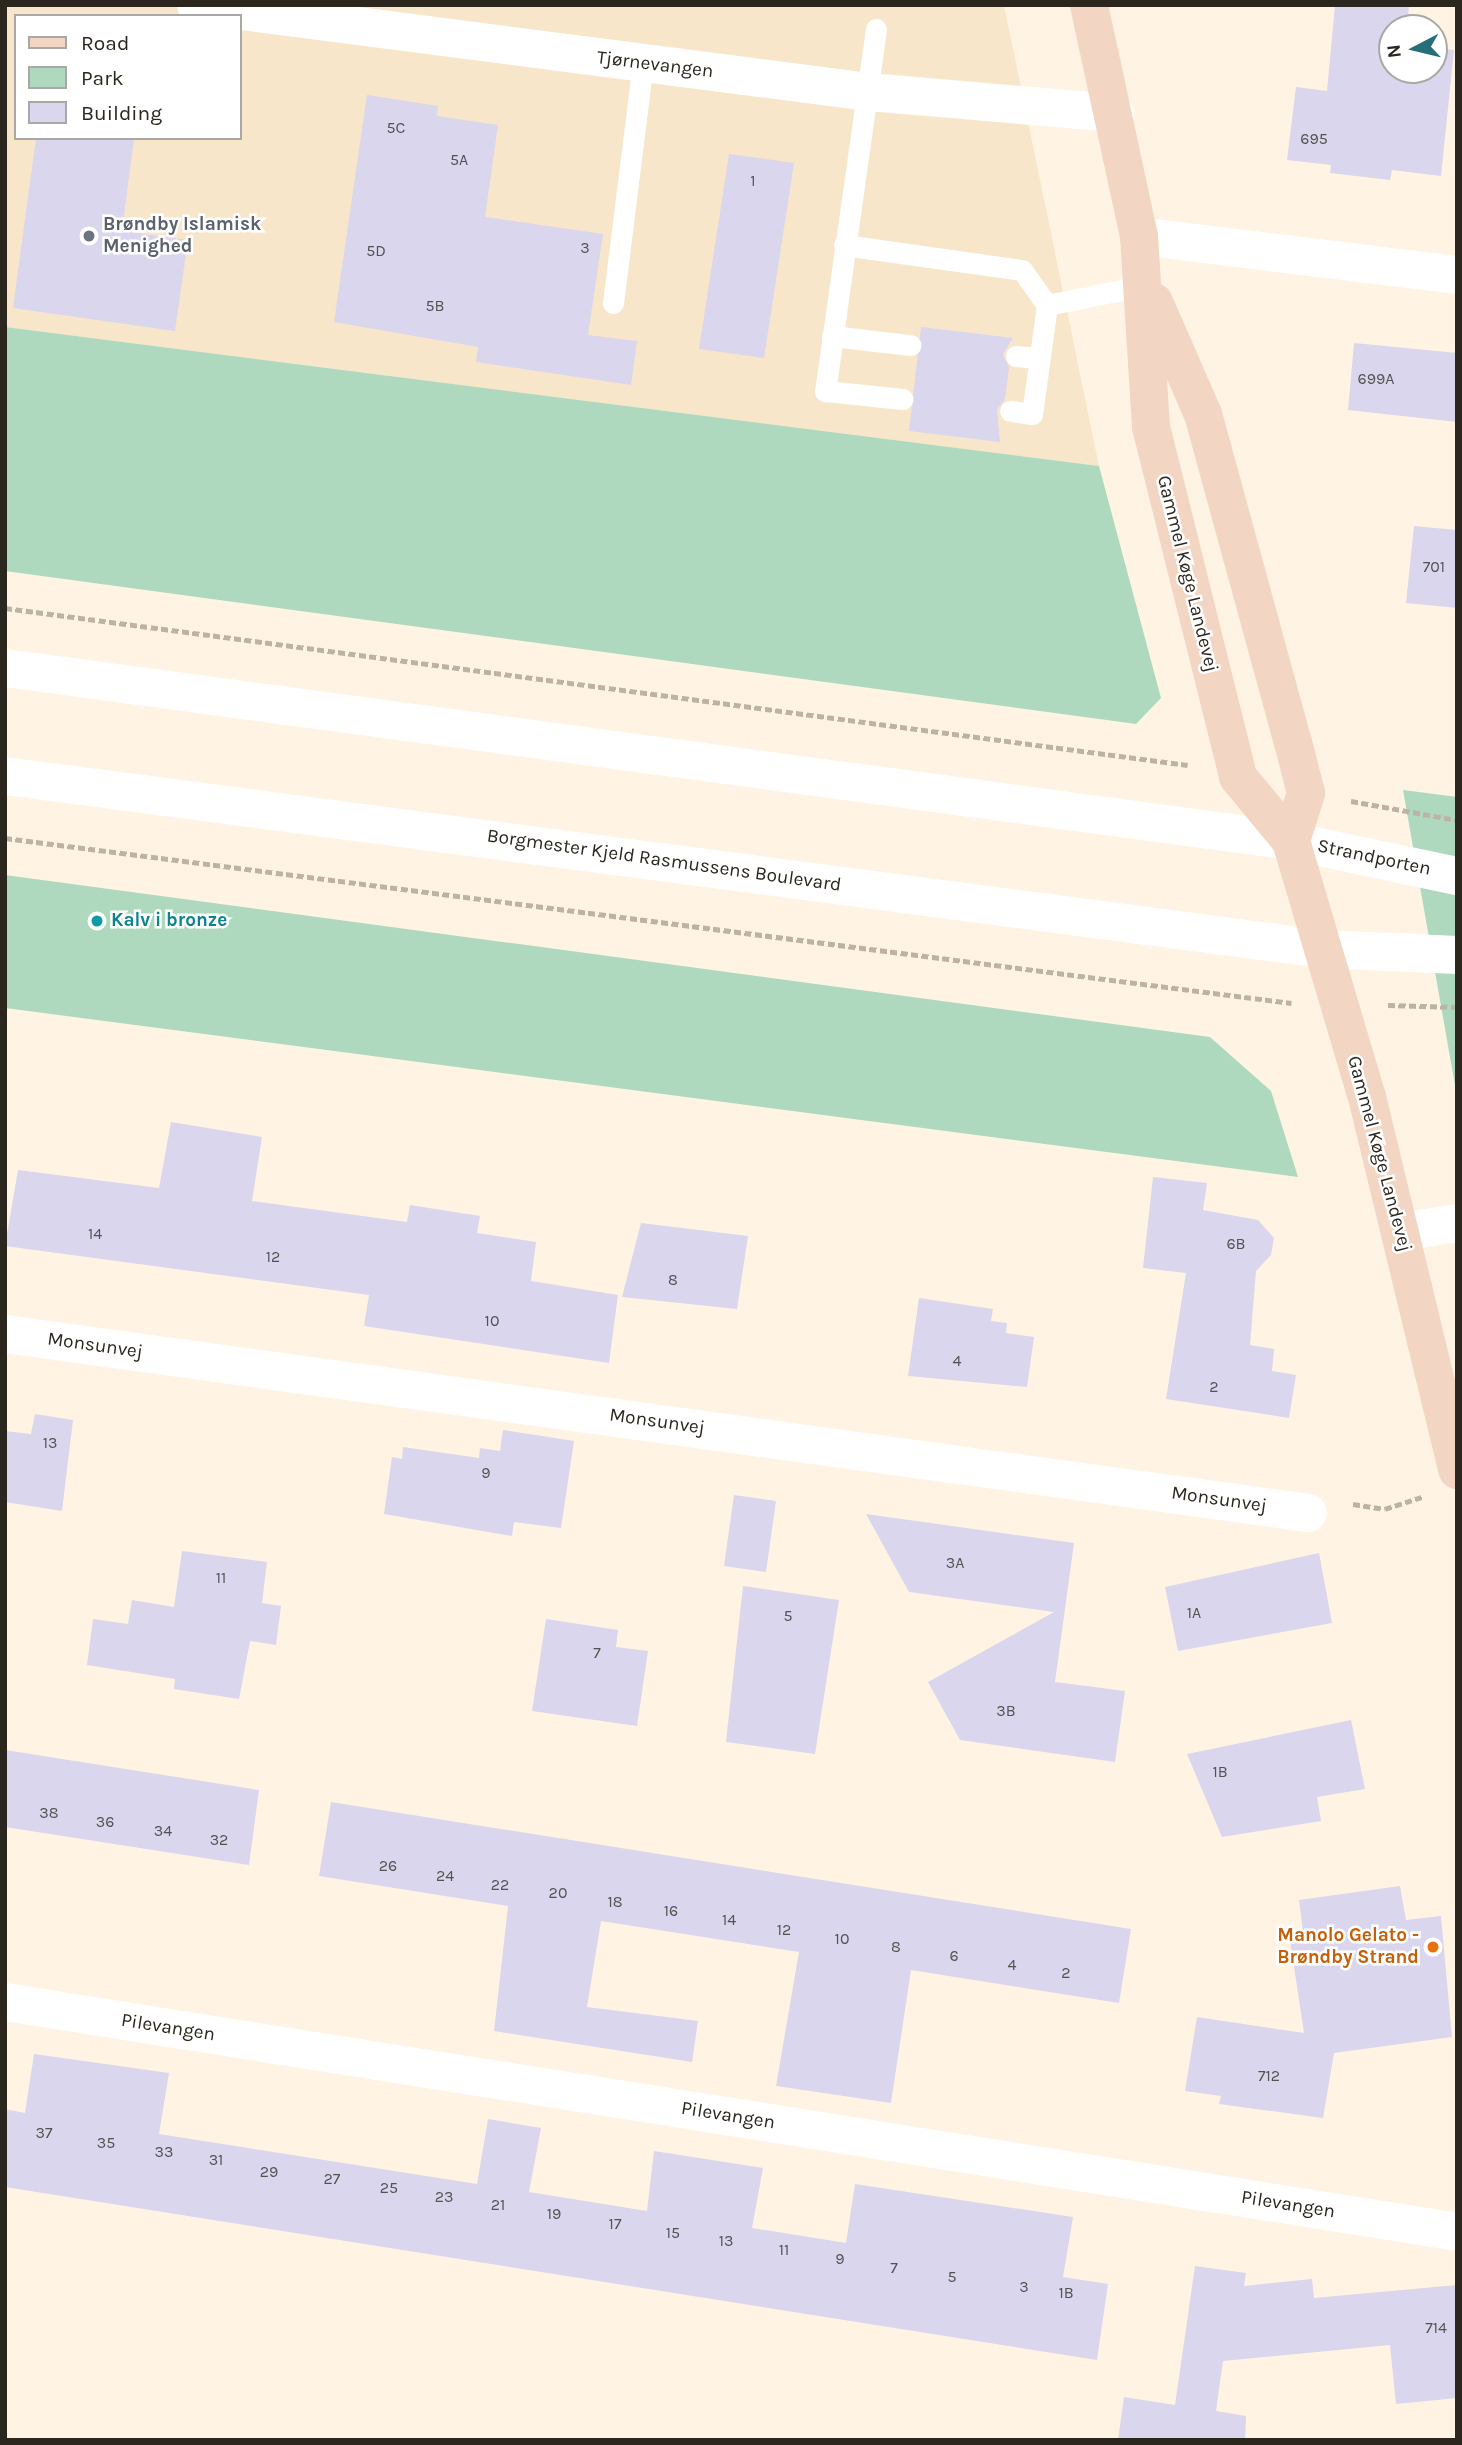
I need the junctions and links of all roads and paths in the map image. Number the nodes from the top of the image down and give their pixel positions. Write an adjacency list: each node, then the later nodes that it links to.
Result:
1 (196, 5): 5 (street, Tjørnevangen)
2 (1089, 5): 7 (main road, Gammel Køge Landevej)
3 (1104, 5): 7 (main road, Gammel Køge Landevej)
4 (876, 29): 6 (lane)
5 (643, 63): 6 (street, Tjørnevangen); 12 (lane)
6 (869, 92): 7 (street, Tjørnevangen); 9 (lane)
7 (1115, 113): 8 (main road, Gammel Køge Landevej)
8 (1139, 236): 10 (street); 11 (main road, Gammel Køge Landevej)
9 (844, 245): 13 (lane); 14 (lane)
10 (1457, 275)
11 (1146, 285): 13 (lane); 23 (main road, Gammel Køge Landevej); 24 (main road, Gammel Køge Landevej)
12 (613, 303)
13 (1047, 305): 17 (lane)
14 (832, 336): 15 (lane); 18 (lane)
15 (910, 345)
16 (1016, 356): 17 (lane)
17 (1040, 358): 19 (lane)
18 (903, 399)
19 (1010, 411)
20 (5, 608): 23 (path)
21 (5, 668): 27 (street)
22 (5, 776): 29 (street, Borgmester Kjeld Rasmussens Boulevard)
23 (1238, 777): 27 (main road, Gammel Køge Landevej)
24 (1306, 793): 25 (path); 27 (main road)
25 (1457, 820)
26 (5, 838): 31 (path)
27 (1291, 841): 28 (street, Strandporten); 29 (main road, Gammel Køge Landevej)
28 (1457, 876)
29 (1323, 949): 30 (street); 31 (main road, Gammel Køge Landevej)
30 (1457, 955)
31 (1339, 1004): 32 (path); 34 (main road, Gammel Køge Landevej)
32 (1457, 1007)
33 (1457, 1223): 34 (street)
34 (1400, 1232): 36 (main road, Gammel Køge Landevej)
35 (5, 1334): 37 (street, Monsunvej)
36 (1445, 1482): 37 (path)
37 (1308, 1513)
38 (5, 2002): 39 (street, Pilevangen)
39 (1452, 2231)

